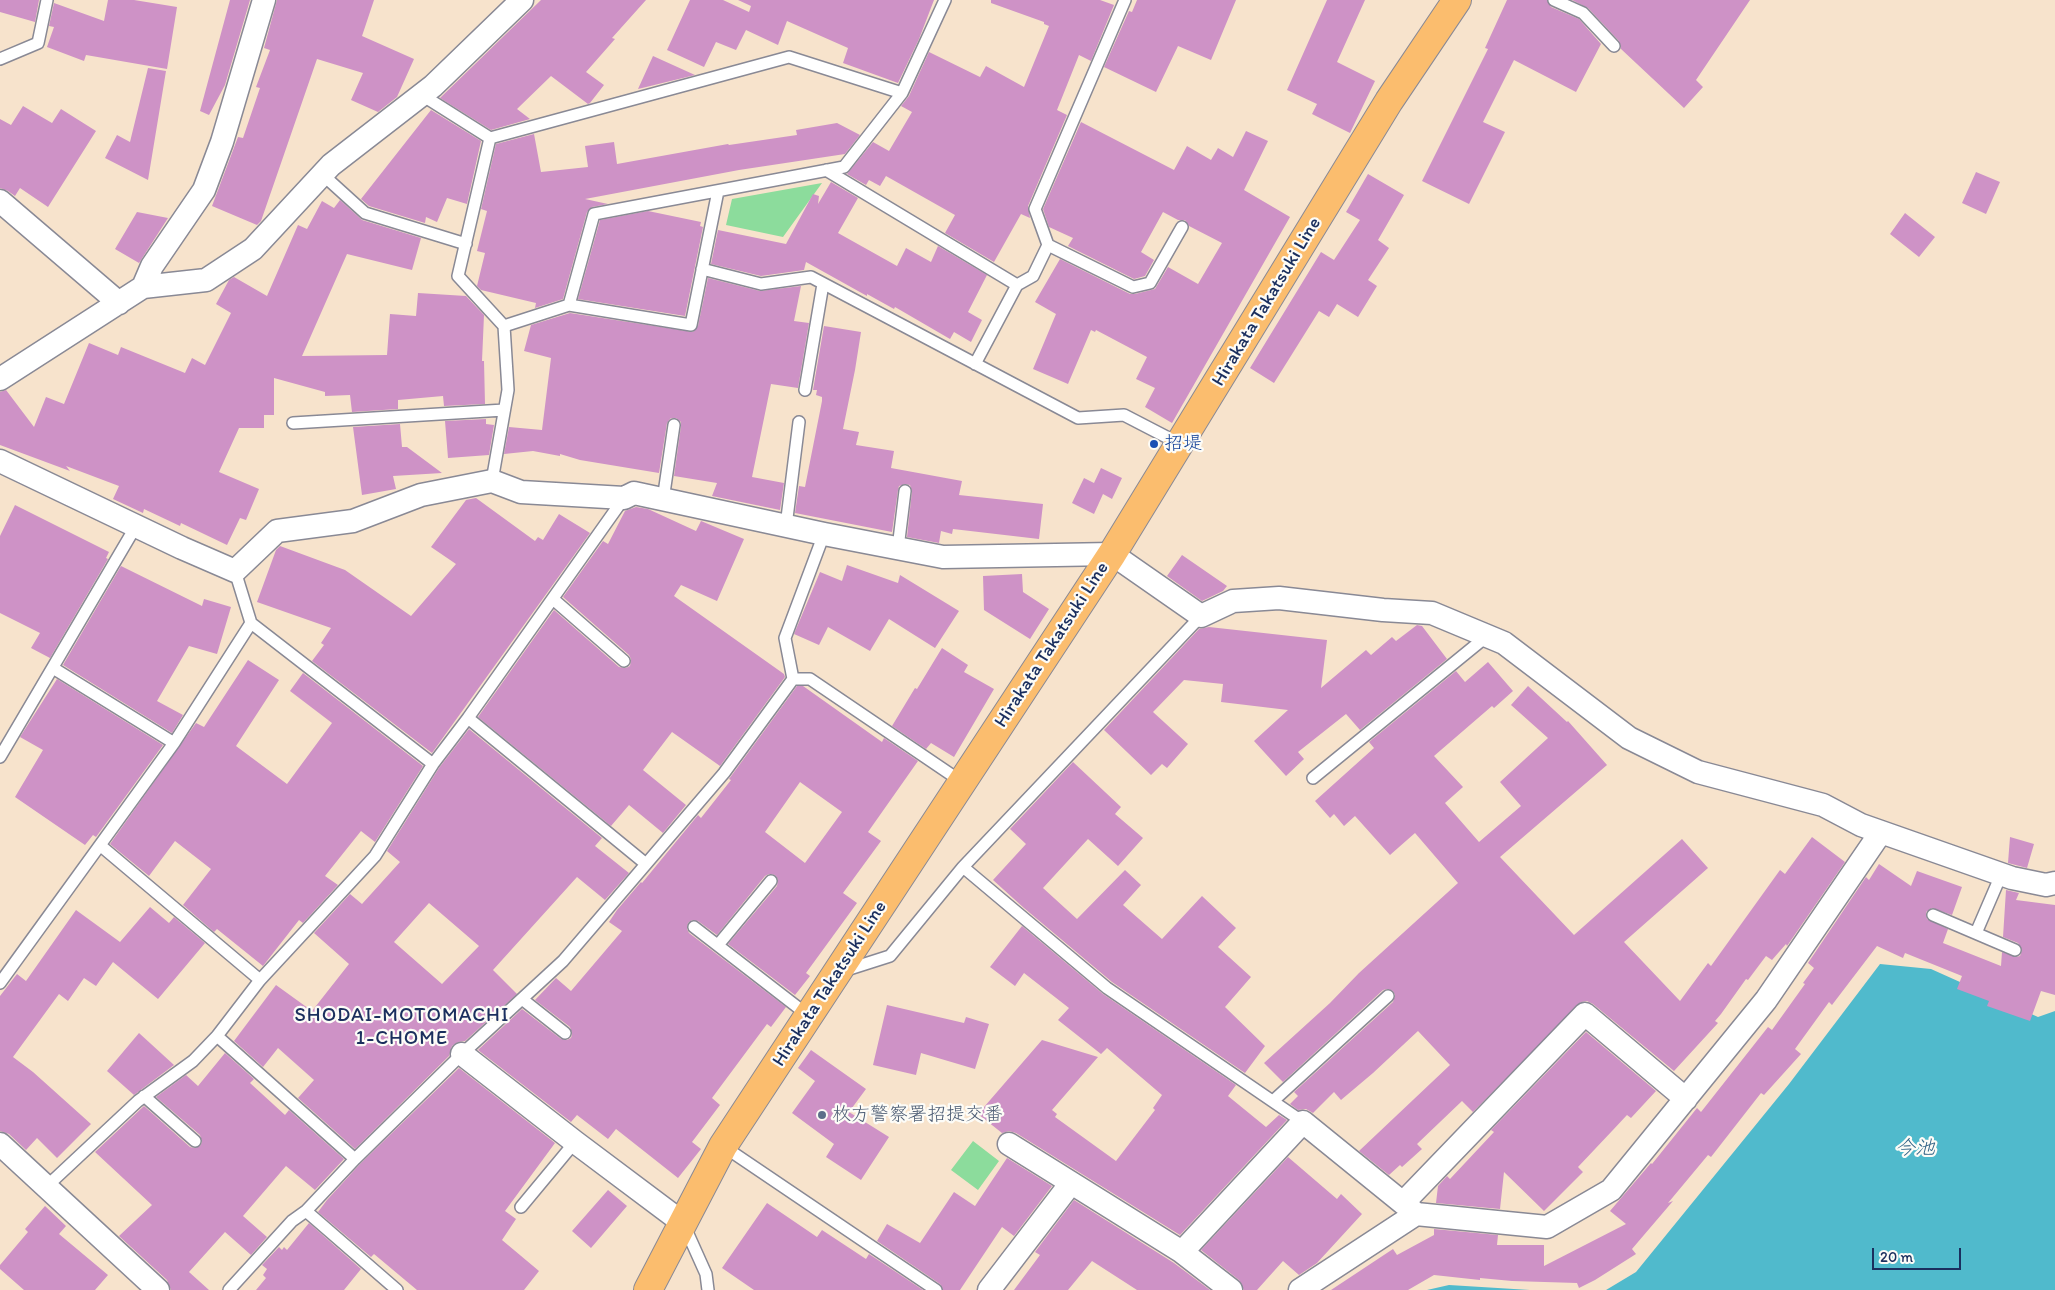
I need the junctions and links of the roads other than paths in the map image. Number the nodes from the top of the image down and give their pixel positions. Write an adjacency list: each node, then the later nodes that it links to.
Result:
1 (47, 0): 9 (lane)
2 (264, 0): 23 (street)
3 (522, 0): 11 (street)
4 (946, 0): 10 (lane)
5 (1125, 0): 19 (lane)
6 (1457, 0): 34 (main road, Hirakata Takatsuki Line)
7 (1554, 0): 8 (lane)
8 (1614, 46)
9 (0, 59)
10 (902, 93): 12 (lane); 13 (lane)
11 (422, 95): 12 (lane); 14 (street)
12 (490, 138): 18 (lane)
13 (826, 170): 15 (lane); 22 (lane)
14 (322, 174): 18 (lane); 23 (street)
15 (718, 191): 20 (lane); 25 (lane)
16 (0, 201): 24 (street)
17 (1182, 226): 19 (lane)
18 (466, 244): 26 (lane)
19 (1048, 245): 22 (lane)
20 (702, 269): 21 (lane); 25 (lane)
21 (824, 284): 27 (lane); 29 (lane)
22 (1017, 285): 27 (lane)
23 (143, 287): 24 (street)
24 (119, 304): 28 (street)
25 (569, 305): 26 (lane)
26 (504, 326): 30 (lane)
27 (975, 364): 34 (lane)
28 (0, 379)
29 (805, 390)
30 (504, 410): 32 (lane); 36 (lane)
31 (799, 422): 41 (lane)
32 (293, 423)
33 (674, 425): 39 (lane)
34 (1180, 444): 44 (main road, Hirakata Takatsuki Line)
35 (0, 461): 40 (street)
36 (492, 480): 38 (street); 45 (street)
37 (905, 491): 43 (lane)
38 (624, 498): 39 (street); 46 (lane)
39 (663, 500): 41 (street)
40 (136, 526): 45 (street); 51 (lane)
41 (786, 526): 42 (street)
42 (824, 534): 43 (street); 52 (lane)
43 (898, 548): 44 (street)
44 (1112, 554): 47 (street); 58 (main road, Hirakata Takatsuki Line)
45 (235, 571): 48 (lane)
46 (553, 599): 50 (lane); 53 (lane)
47 (1201, 616): 49 (street); 62 (lane)
48 (251, 623): 54 (lane); 56 (lane)
49 (1487, 636): 57 (lane); 59 (street)
50 (624, 661)
51 (53, 668): 54 (lane); 55 (lane)
52 (793, 679): 58 (lane); 61 (lane)
53 (468, 718): 56 (lane); 61 (lane)
54 (174, 743): 60 (lane)
55 (0, 757)
56 (433, 764): 72 (lane)
57 (1313, 778)
58 (962, 782): 71 (main road, Hirakata Takatsuki Line)
59 (1881, 832): 63 (street); 81 (street)
60 (101, 846): 72 (lane); 73 (lane)
61 (646, 864): 75 (lane)
62 (963, 867): 71 (lane); 82 (lane)
63 (2001, 875): 65 (street); 68 (lane)
64 (771, 881): 69 (lane)
65 (2055, 883)
66 (1933, 915): 68 (lane)
67 (694, 927): 69 (lane)
68 (1976, 933): 70 (lane)
69 (718, 945): 76 (lane)
70 (2015, 950)
71 (837, 974): 76 (main road, Hirakata Takatsuki Line)
72 (260, 980): 78 (lane)
73 (0, 983)
74 (1388, 996): 82 (lane)
75 (522, 999): 77 (lane); 79 (lane)
76 (809, 1016): 88 (main road, Hirakata Takatsuki Line)
77 (564, 1033)
78 (217, 1036): 80 (lane); 89 (lane)
79 (462, 1054): 85 (street); 89 (lane)
80 (144, 1096): 84 (lane); 91 (lane)
81 (1686, 1098): 93 (street); 93 (street)
82 (1273, 1101): 83 (lane)
83 (1303, 1122): 93 (street); 96 (street)
84 (194, 1141)
85 (575, 1142): 92 (lane); 95 (street)
86 (0, 1144): 91 (street)
87 (1009, 1144): 90 (street)
88 (723, 1146): 95 (main road, Hirakata Takatsuki Line); 102 (lane)
89 (355, 1159): 94 (lane)
90 (1071, 1183): 96 (street); 103 (street)
91 (46, 1188): 97 (street)
92 (521, 1207)
93 (1409, 1208): 105 (street)
94 (306, 1211): 98 (lane); 99 (lane)
95 (683, 1223): 100 (main road, Hirakata Takatsuki Line); 101 (lane)
96 (1182, 1252): 104 (street)
97 (153, 1288)
98 (229, 1290)
99 (397, 1290)
100 (648, 1290)
101 (708, 1290)
102 (936, 1290)
103 (989, 1290)
104 (1231, 1290)
105 (1300, 1290)

